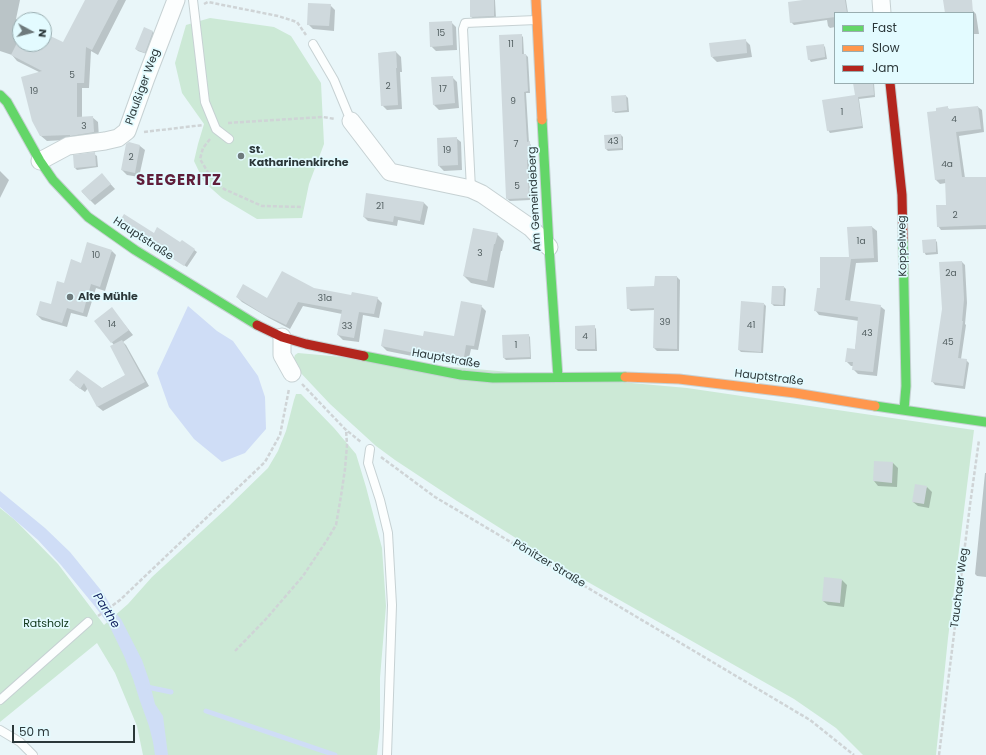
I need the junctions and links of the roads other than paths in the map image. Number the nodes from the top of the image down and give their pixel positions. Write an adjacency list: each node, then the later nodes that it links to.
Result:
1 (176, 0): 12 (street, Plaußiger Weg)
2 (536, 0): 6 (street, Am Gemeindeberg)
3 (881, 0): 5 (street)
4 (194, 4): 11 (lane)
5 (882, 12)
6 (537, 20): 13 (lane); 14 (street, Am Gemeindeberg)
7 (313, 44): 10 (lane)
8 (890, 84): 18 (street, Koppelweg)
9 (0, 95): 12 (street, Hauptstraße)
10 (351, 121): 13 (street)
11 (229, 139)
12 (40, 161): 15 (street, Hauptstraße)
13 (471, 189): 14 (street)
14 (549, 247): 17 (street, Am Gemeindeberg)
15 (282, 337): 16 (street); 17 (street, Hauptstraße)
16 (292, 373)
17 (558, 377): 18 (street, Hauptstraße)
18 (904, 410): 19 (street, Hauptstraße)
19 (984, 422)
20 (370, 449): 25 (lane)
21 (88, 622): 22 (lane)
22 (0, 700)
23 (0, 730): 24 (lane)
24 (33, 755)
25 (387, 755)

